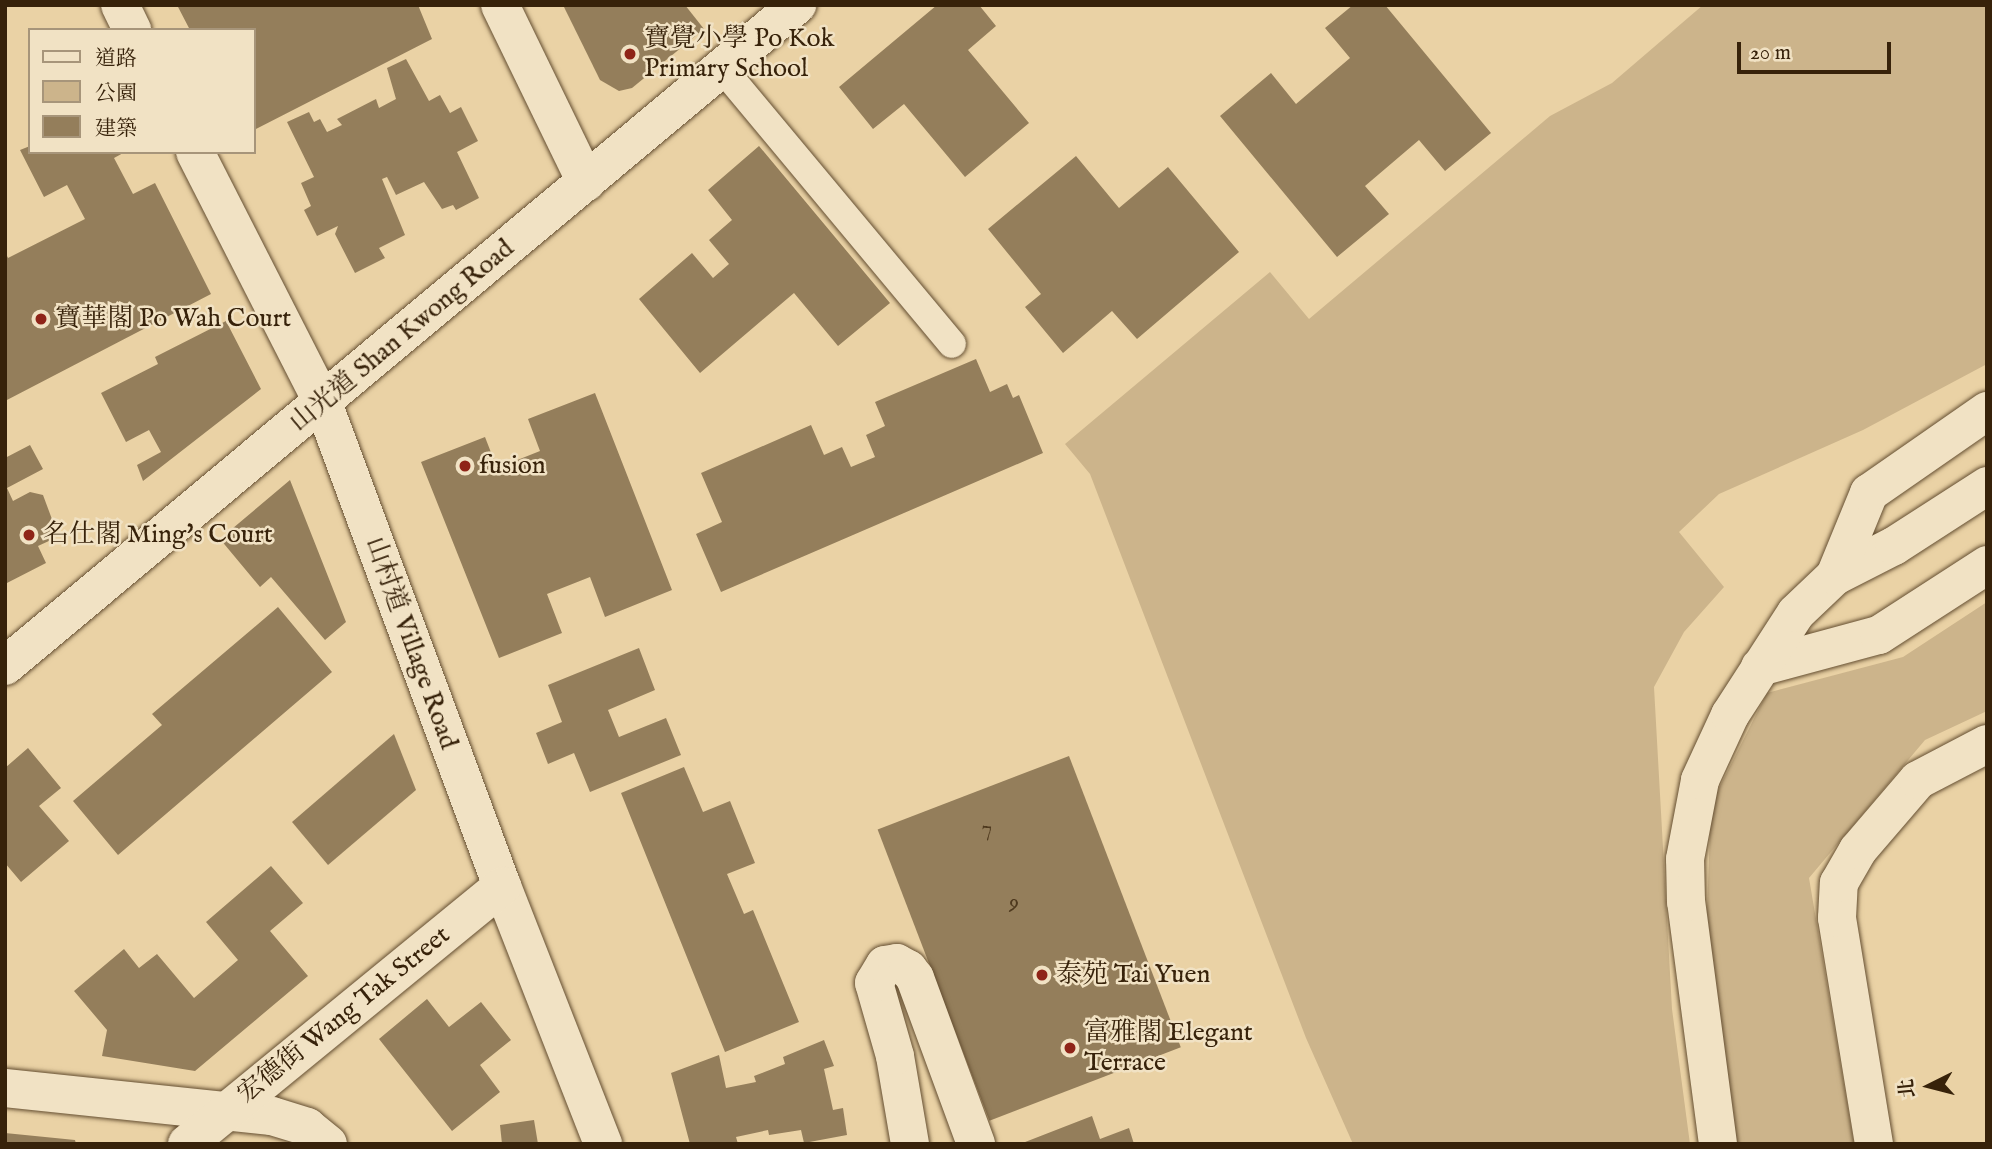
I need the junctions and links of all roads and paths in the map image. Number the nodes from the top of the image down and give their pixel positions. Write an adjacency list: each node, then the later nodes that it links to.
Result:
1 (120, 5): 4 (street)
2 (500, 5): 7 (street)
3 (797, 5): 5 (street, 山光道 Shan Kwong Road)
4 (131, 28)
5 (722, 68): 7 (street, 山光道 Shan Kwong Road); 8 (lane)
6 (196, 154): 9 (street, 山村道 Village Road)
7 (586, 181): 9 (street, 山光道 Shan Kwong Road)
8 (952, 344)
9 (323, 403): 14 (street, 山光道 Shan Kwong Road); 17 (street, 山村道 Village Road)
10 (1987, 411): 13 (street)
11 (1987, 486): 13 (street)
12 (1987, 565): 15 (street)
13 (1835, 576): 15 (street)
14 (5, 666)
15 (1760, 667): 25 (street)
16 (1987, 744): 26 (street)
17 (502, 886): 19 (street, 宏德街 Wang Tak Street); 22 (street, 山村道 Village Road)
18 (5, 1088): 19 (street)
19 (226, 1111): 20 (street, 宏德街 Wang Tak Street); 21 (street)
20 (187, 1144)
21 (328, 1144)
22 (603, 1144)
23 (910, 1144): 24 (street)
24 (976, 1144)
25 (1718, 1144)
26 (1874, 1144)

